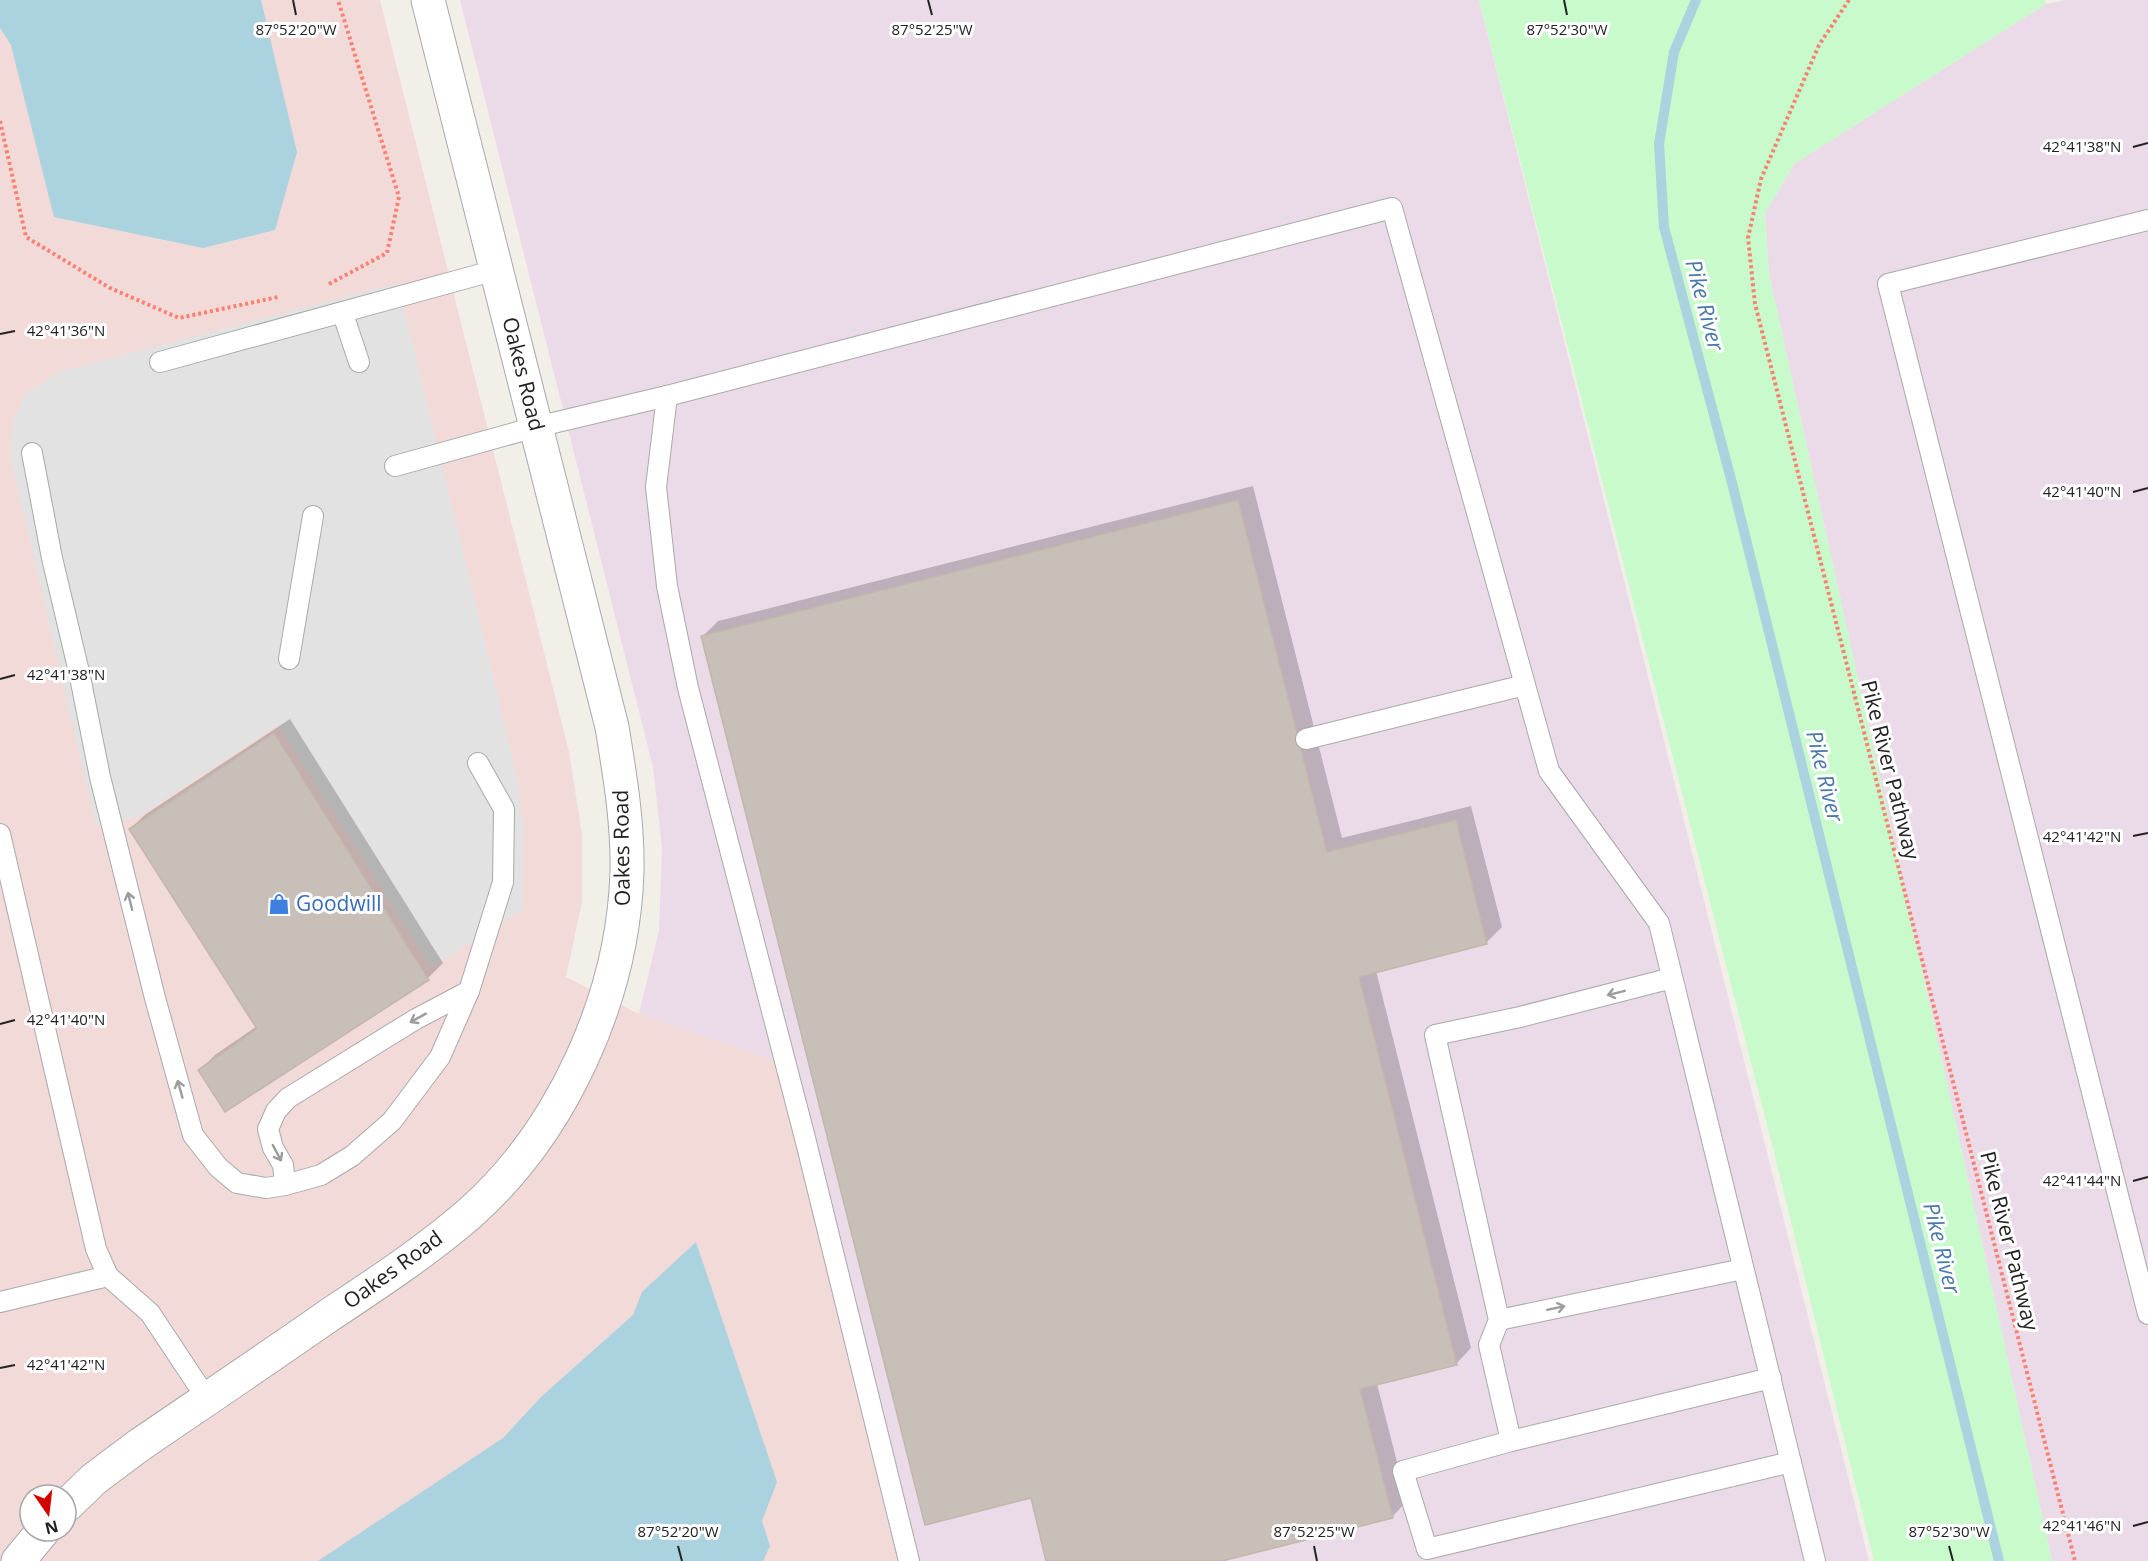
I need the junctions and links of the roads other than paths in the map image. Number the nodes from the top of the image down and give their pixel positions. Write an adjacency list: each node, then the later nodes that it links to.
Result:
1 (428, 0): 3 (street, Oakes Road)
2 (2148, 220): 23 (lane)
3 (496, 270): 4 (lane); 8 (street, Oakes Road)
4 (343, 314): 5 (lane); 6 (lane)
5 (160, 362)
6 (359, 362)
7 (667, 396): 8 (lane); 13 (lane); 32 (lane)
8 (536, 427): 10 (lane); 26 (street, Oakes Road)
9 (33, 453): 19 (lane, one-way to 9)
10 (395, 466)
11 (313, 516): 12 (lane)
12 (289, 659)
13 (1525, 685): 14 (lane); 17 (lane)
14 (1306, 739)
15 (478, 763): 18 (lane)
16 (0, 834): 21 (lane)
17 (1672, 978): 20 (lane); 24 (lane, one-way to 24)
18 (470, 991): 19 (lane); 19 (lane, one-way to 19)
19 (285, 1185)
20 (1743, 1269): 24 (lane, one-way to 20); 25 (lane)
21 (108, 1276): 22 (lane); 26 (lane)
22 (0, 1302)
23 (2148, 1314)
24 (1498, 1320): 27 (lane)
25 (1771, 1378): 27 (lane); 28 (lane)
26 (207, 1399): 29 (street, Oakes Road)
27 (1511, 1441): 28 (lane)
28 (1791, 1462): 33 (lane)
29 (78, 1494)
30 (33, 1543): 31 (street)
31 (18, 1561)
32 (909, 1561)
33 (1815, 1561)

